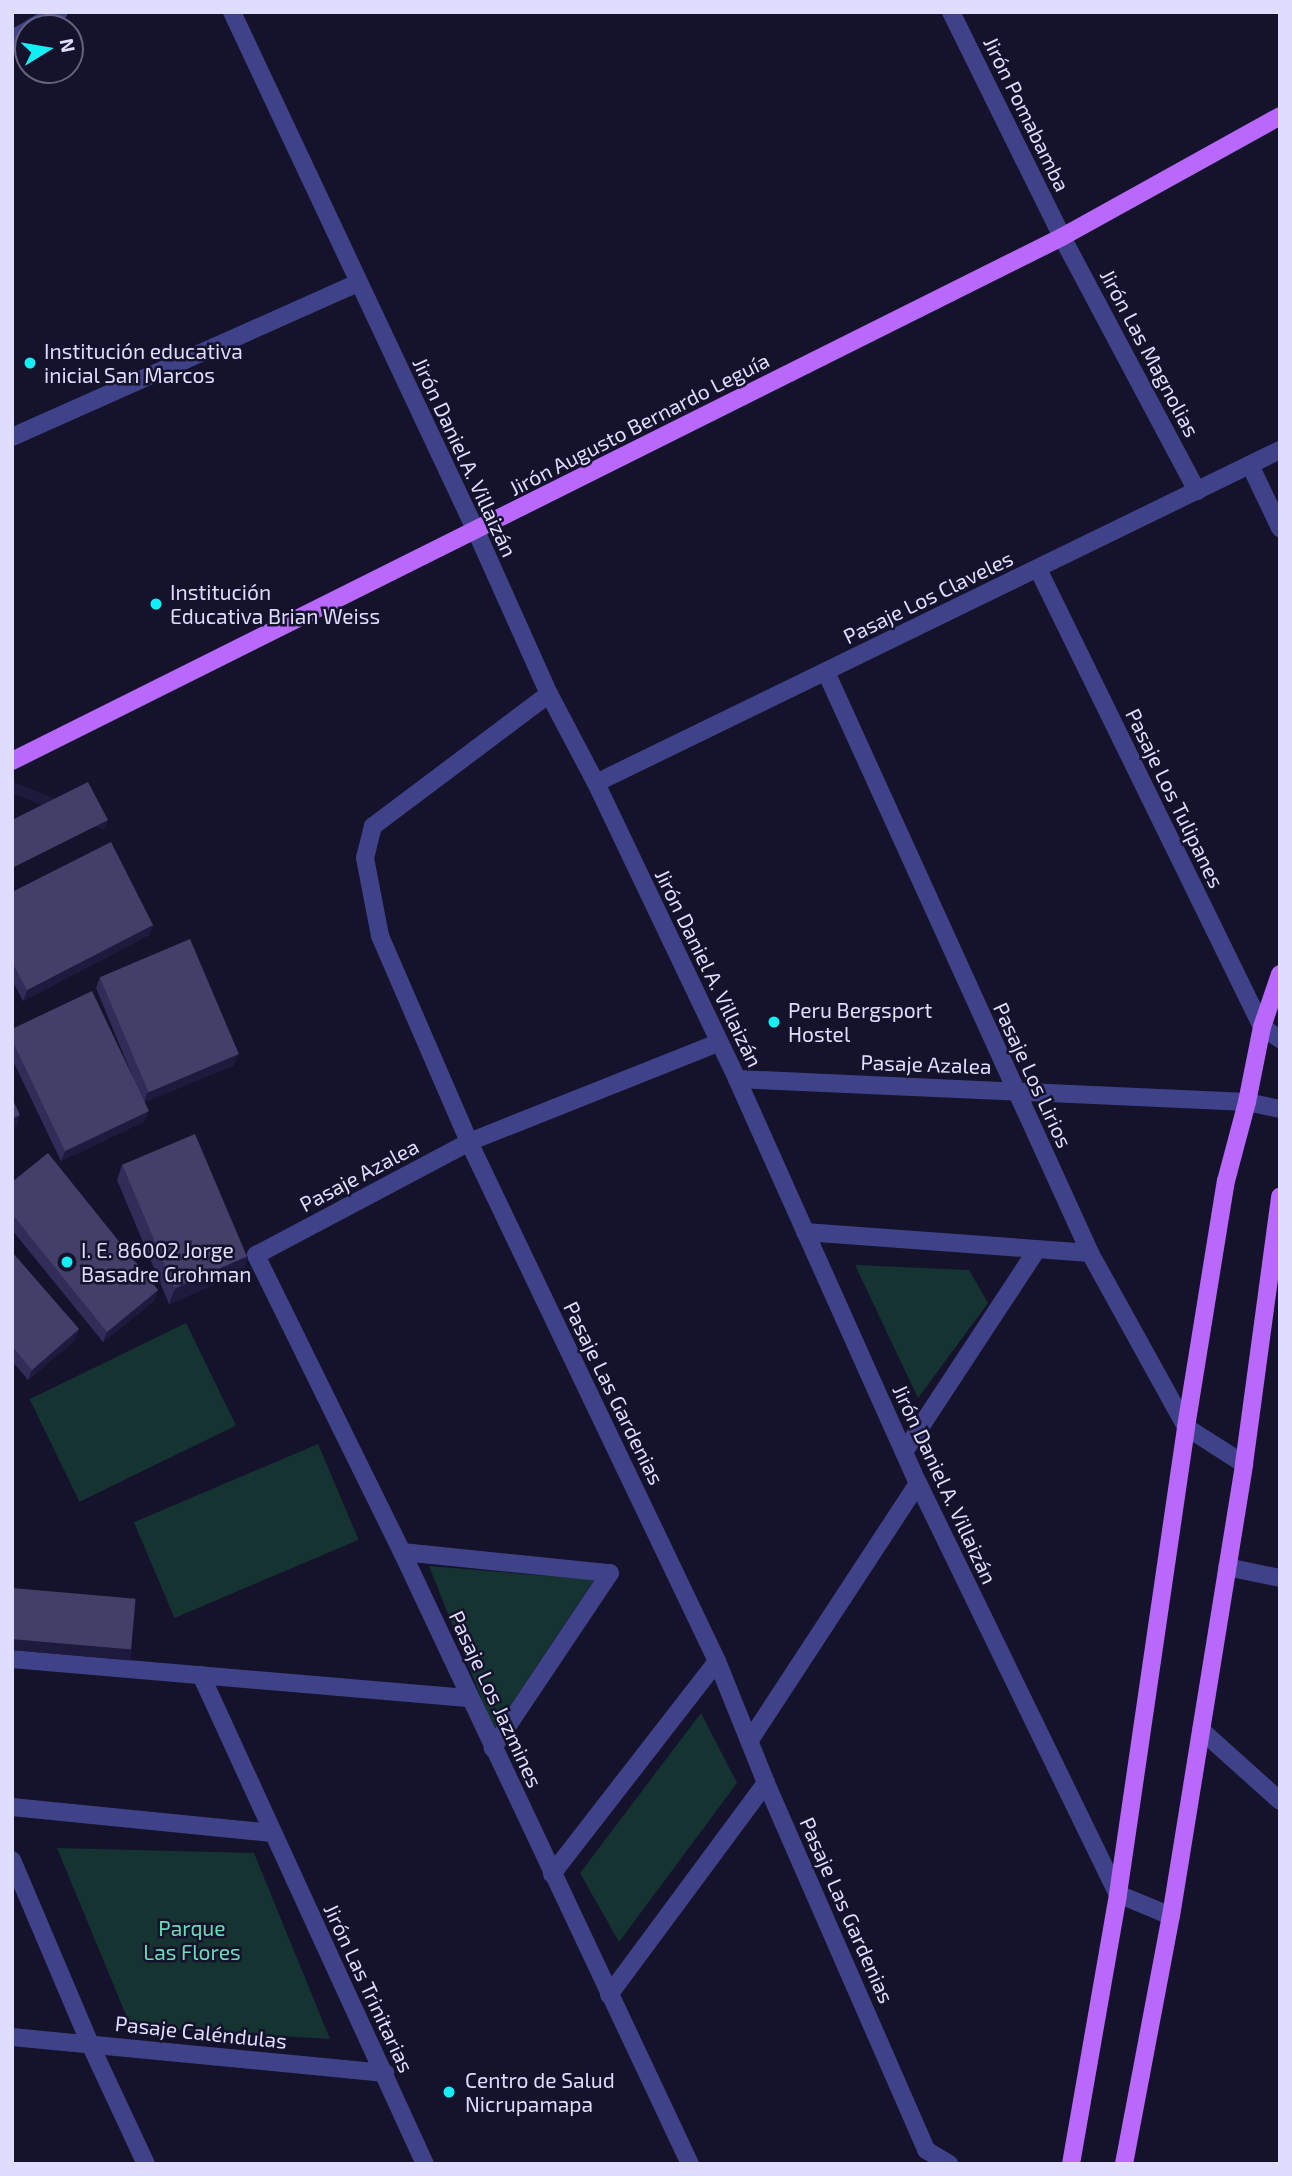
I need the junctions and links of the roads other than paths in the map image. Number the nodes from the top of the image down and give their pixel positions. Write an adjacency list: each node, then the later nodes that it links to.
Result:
1 (232, 12): 5 (street, Jirón Daniel A. Villaizán)
2 (951, 12): 4 (street, Jirón Pomabamba)
3 (1280, 116): 4 (main road, Jirón Augusto Bernardo Leguía)
4 (1062, 237): 9 (street, Jirón Las Magnolias); 11 (main road, Jirón Augusto Bernardo Leguía)
5 (358, 282): 6 (street); 11 (street, Jirón Daniel A. Villaizán)
6 (12, 437)
7 (1280, 450): 8 (street, Pasaje Los Claveles)
8 (1250, 465): 9 (street, Pasaje Los Claveles); 10 (street)
9 (1197, 491): 12 (street, Pasaje Los Claveles)
10 (1280, 528)
11 (476, 531): 14 (street, Jirón Daniel A. Villaizán); 15 (main road, Jirón Augusto Bernardo Leguía)
12 (1038, 569): 13 (street, Pasaje Los Claveles); 18 (street, Pasaje Los Tulipanes)
13 (826, 672): 16 (street, Pasaje Los Claveles); 22 (street, Pasaje Los Lirios)
14 (549, 694): 16 (street, Jirón Daniel A. Villaizán); 25 (street, Pasaje Las Gardenias)
15 (12, 761)
16 (596, 783): 20 (street, Jirón Daniel A. Villaizán)
17 (1280, 974): 18 (main road)
18 (1262, 1027): 19 (street); 23 (main road)
19 (1280, 1039)
20 (718, 1043): 21 (street, Jirón Daniel A. Villaizán); 25 (street, Pasaje Azalea)
21 (737, 1079): 22 (street, Pasaje Azalea); 27 (street, Jirón Daniel A. Villaizán)
22 (1014, 1090): 23 (street, Pasaje Azalea); 29 (street, Pasaje Los Lirios)
23 (1247, 1102): 24 (street, Pasaje Azalea); 31 (main road)
24 (1280, 1109)
25 (470, 1143): 30 (street, Pasaje Azalea); 39 (street, Pasaje Las Gardenias)
26 (1280, 1196): 33 (main road)
27 (805, 1232): 28 (street); 32 (street, Jirón Daniel A. Villaizán)
28 (1036, 1251): 29 (street); 32 (street)
29 (1090, 1253): 31 (street, Pasaje Los Lirios)
30 (256, 1255): 35 (street, Pasaje Los Jazmines)
31 (1186, 1427): 33 (street, Pasaje Los Lirios); 51 (main road)
32 (904, 1452): 34 (street, Jirón Daniel A. Villaizán)
33 (1244, 1464): 36 (main road)
34 (918, 1483): 43 (street); 51 (street, Jirón Daniel A. Villaizán)
35 (402, 1552): 41 (street, Pasaje Los Jazmines); 44 (street)
36 (1227, 1567): 37 (street); 42 (main road)
37 (1280, 1578)
38 (12, 1659): 40 (street)
39 (717, 1661): 43 (street, Pasaje Las Gardenias); 50 (street)
40 (201, 1675): 41 (street); 48 (street, Jirón Las Trinitarias)
41 (470, 1698): 44 (street, Pasaje Los Jazmines)
42 (1201, 1730): 46 (street); 52 (main road)
43 (750, 1740): 45 (street, Pasaje Las Gardenias)
44 (494, 1748): 50 (street, Pasaje Los Jazmines)
45 (766, 1783): 53 (street); 60 (street, Pasaje Las Gardenias)
46 (1280, 1801)
47 (12, 1807): 48 (street)
48 (271, 1833): 56 (street, Jirón Las Trinitarias)
49 (12, 1860): 55 (street)
50 (552, 1874): 53 (street, Pasaje Los Jazmines)
51 (1118, 1894): 52 (street); 61 (main road)
52 (1171, 1916): 62 (main road)
53 (609, 1995): 59 (street, Pasaje Los Jazmines)
54 (12, 2037): 55 (street, Pasaje Caléndulas)
55 (90, 2044): 56 (street, Pasaje Caléndulas); 57 (street)
56 (385, 2073): 58 (street, Jirón Las Trinitarias)
57 (146, 2164)
58 (425, 2164)
59 (690, 2164)
60 (949, 2164)
61 (1071, 2164)
62 (1124, 2164)

